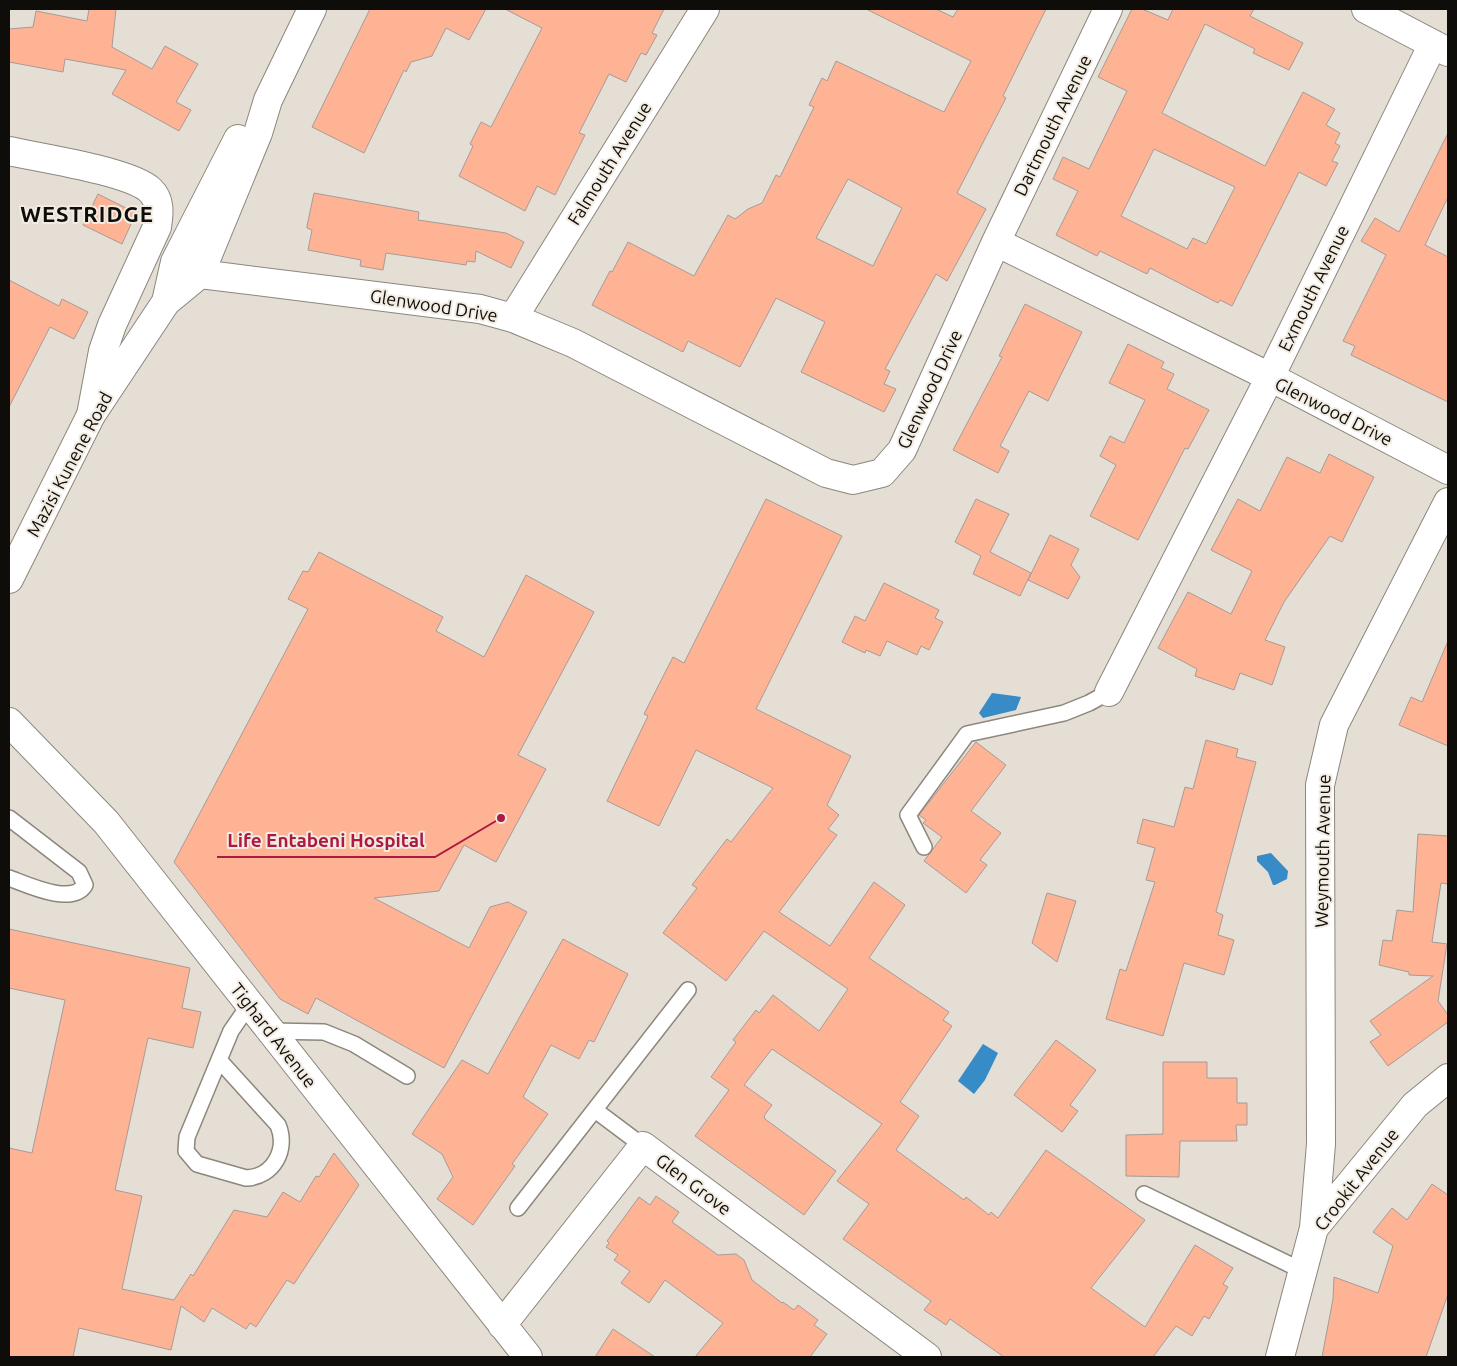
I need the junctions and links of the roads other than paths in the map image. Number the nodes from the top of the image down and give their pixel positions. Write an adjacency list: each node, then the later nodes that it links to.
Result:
1 (312, 9): 6 (street, Mazisi Kunene Road)
2 (704, 9): 12 (street, Falmouth Avenue)
3 (1108, 9): 8 (street, Dartmouth Avenue)
4 (1366, 9): 5 (street)
5 (1441, 48): 13 (street, Exmouth Avenue)
6 (268, 100): 9 (street, Mazisi Kunene Road); 10 (street, Mazisi Kunene Road)
7 (9, 151): 14 (street)
8 (996, 242): 12 (street, Glenwood Drive); 13 (street, Glenwood Drive)
9 (175, 262): 10 (street, Glenwood Drive); 11 (street, Mazisi Kunene Road)
10 (200, 274): 11 (street, Mazisi Kunene Road); 12 (street, Glenwood Drive)
11 (166, 302): 14 (street, Mazisi Kunene Road)
12 (513, 318)
13 (1270, 377): 15 (street, Glenwood Drive); 18 (street, Exmouth Avenue)
14 (91, 415): 17 (street, Mazisi Kunene Road)
15 (1448, 470)
16 (1448, 502): 33 (street, Weymouth Avenue)
17 (9, 579)
18 (1109, 692): 21 (lane)
19 (9, 722): 24 (street, Tighard Avenue)
20 (9, 818): 22 (lane)
21 (924, 846)
22 (9, 878)
23 (688, 990): 29 (lane)
24 (249, 1005): 25 (street, Tighard Avenue); 26 (lane)
25 (270, 1031): 27 (lane); 35 (street, Tighard Avenue)
26 (220, 1061): 26 (lane)
27 (407, 1076)
28 (1448, 1078): 33 (street, Crookit Avenue)
29 (595, 1110): 30 (lane); 32 (lane)
30 (643, 1146): 35 (street, Glen Grove); 37 (street, Glen Grove)
31 (1144, 1194): 34 (lane)
32 (518, 1208)
33 (1314, 1228): 34 (street, Crookit Avenue)
34 (1303, 1271): 38 (street, Crookit Avenue)
35 (502, 1325): 36 (street, Tighard Avenue)
36 (528, 1357)
37 (927, 1357)
38 (1280, 1357)

